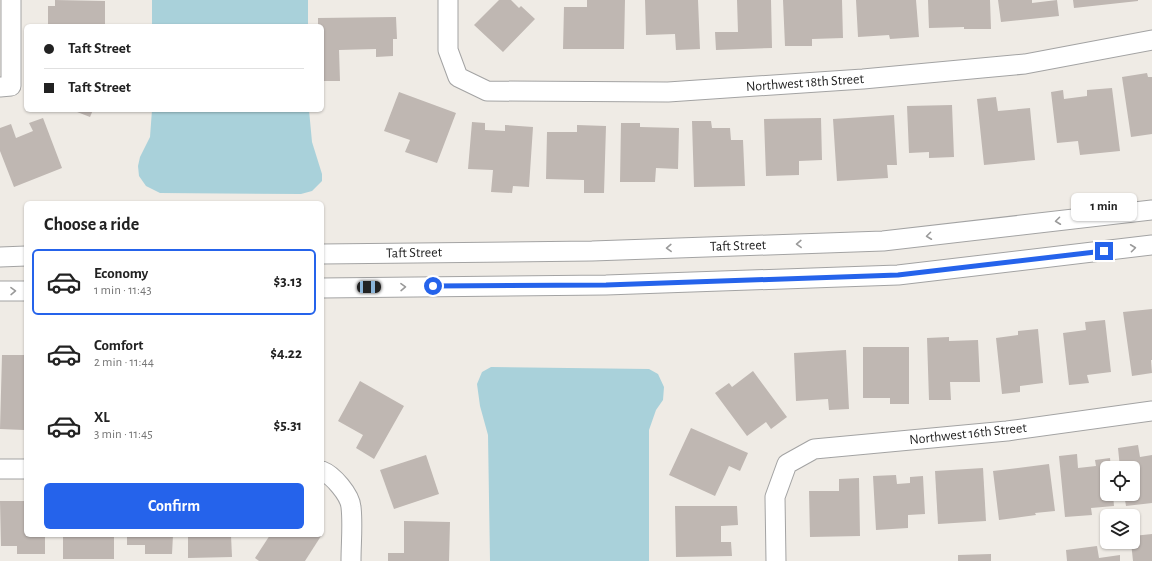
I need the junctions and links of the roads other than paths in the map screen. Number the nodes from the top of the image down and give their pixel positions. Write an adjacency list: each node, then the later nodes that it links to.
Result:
1 (11, 0): 4 (street)
2 (448, 0): 3 (street, Northwest 18th Street)
3 (1152, 40)
4 (5, 87)
5 (1152, 210): 7 (street, Taft Street, one-way to 7)
6 (1152, 245): 10 (street, one-way to 6)
7 (324, 254)
8 (24, 256): 9 (street)
9 (0, 257)
10 (324, 288)
11 (24, 290): 12 (street, one-way to 11)
12 (0, 291)
13 (1152, 411): 18 (street, Northwest 16th Street)
14 (0, 469): 15 (street)
15 (24, 469)
16 (324, 472): 17 (street)
17 (351, 561)
18 (776, 561)

